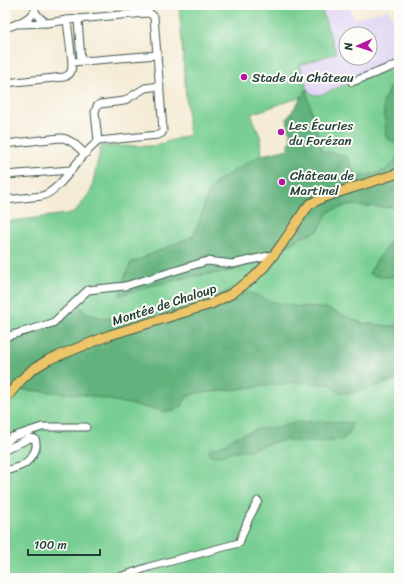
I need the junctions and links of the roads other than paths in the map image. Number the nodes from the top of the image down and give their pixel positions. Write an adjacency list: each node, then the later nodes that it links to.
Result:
1 (146, 5): 3 (street)
2 (35, 8): 6 (street); 7 (street)
3 (134, 14): 4 (street); 9 (street)
4 (78, 19): 5 (street); 10 (street)
5 (67, 20): 6 (street); 11 (street)
6 (48, 22): 7 (street)
7 (16, 25): 8 (street)
8 (5, 28)
9 (158, 55): 10 (street); 15 (street)
10 (81, 61): 11 (street)
11 (72, 62): 14 (street)
12 (399, 64): 13 (street)
13 (352, 82)
14 (5, 83)
15 (160, 86): 16 (street); 16 (street)
16 (98, 141): 18 (street)
17 (5, 144): 18 (street)
18 (85, 154): 19 (street)
19 (71, 170): 21 (street); 22 (street)
20 (399, 173): 23 (main road, Montée de Chaloup)
21 (5, 175)
22 (5, 200)
23 (273, 255): 24 (street); 25 (main road, Montée de Chaloup)
24 (5, 337)
25 (5, 399)
26 (86, 428): 27 (street)
27 (5, 443)
28 (5, 450): 29 (street)
29 (9, 470)
30 (258, 502): 31 (street)
31 (117, 578)

